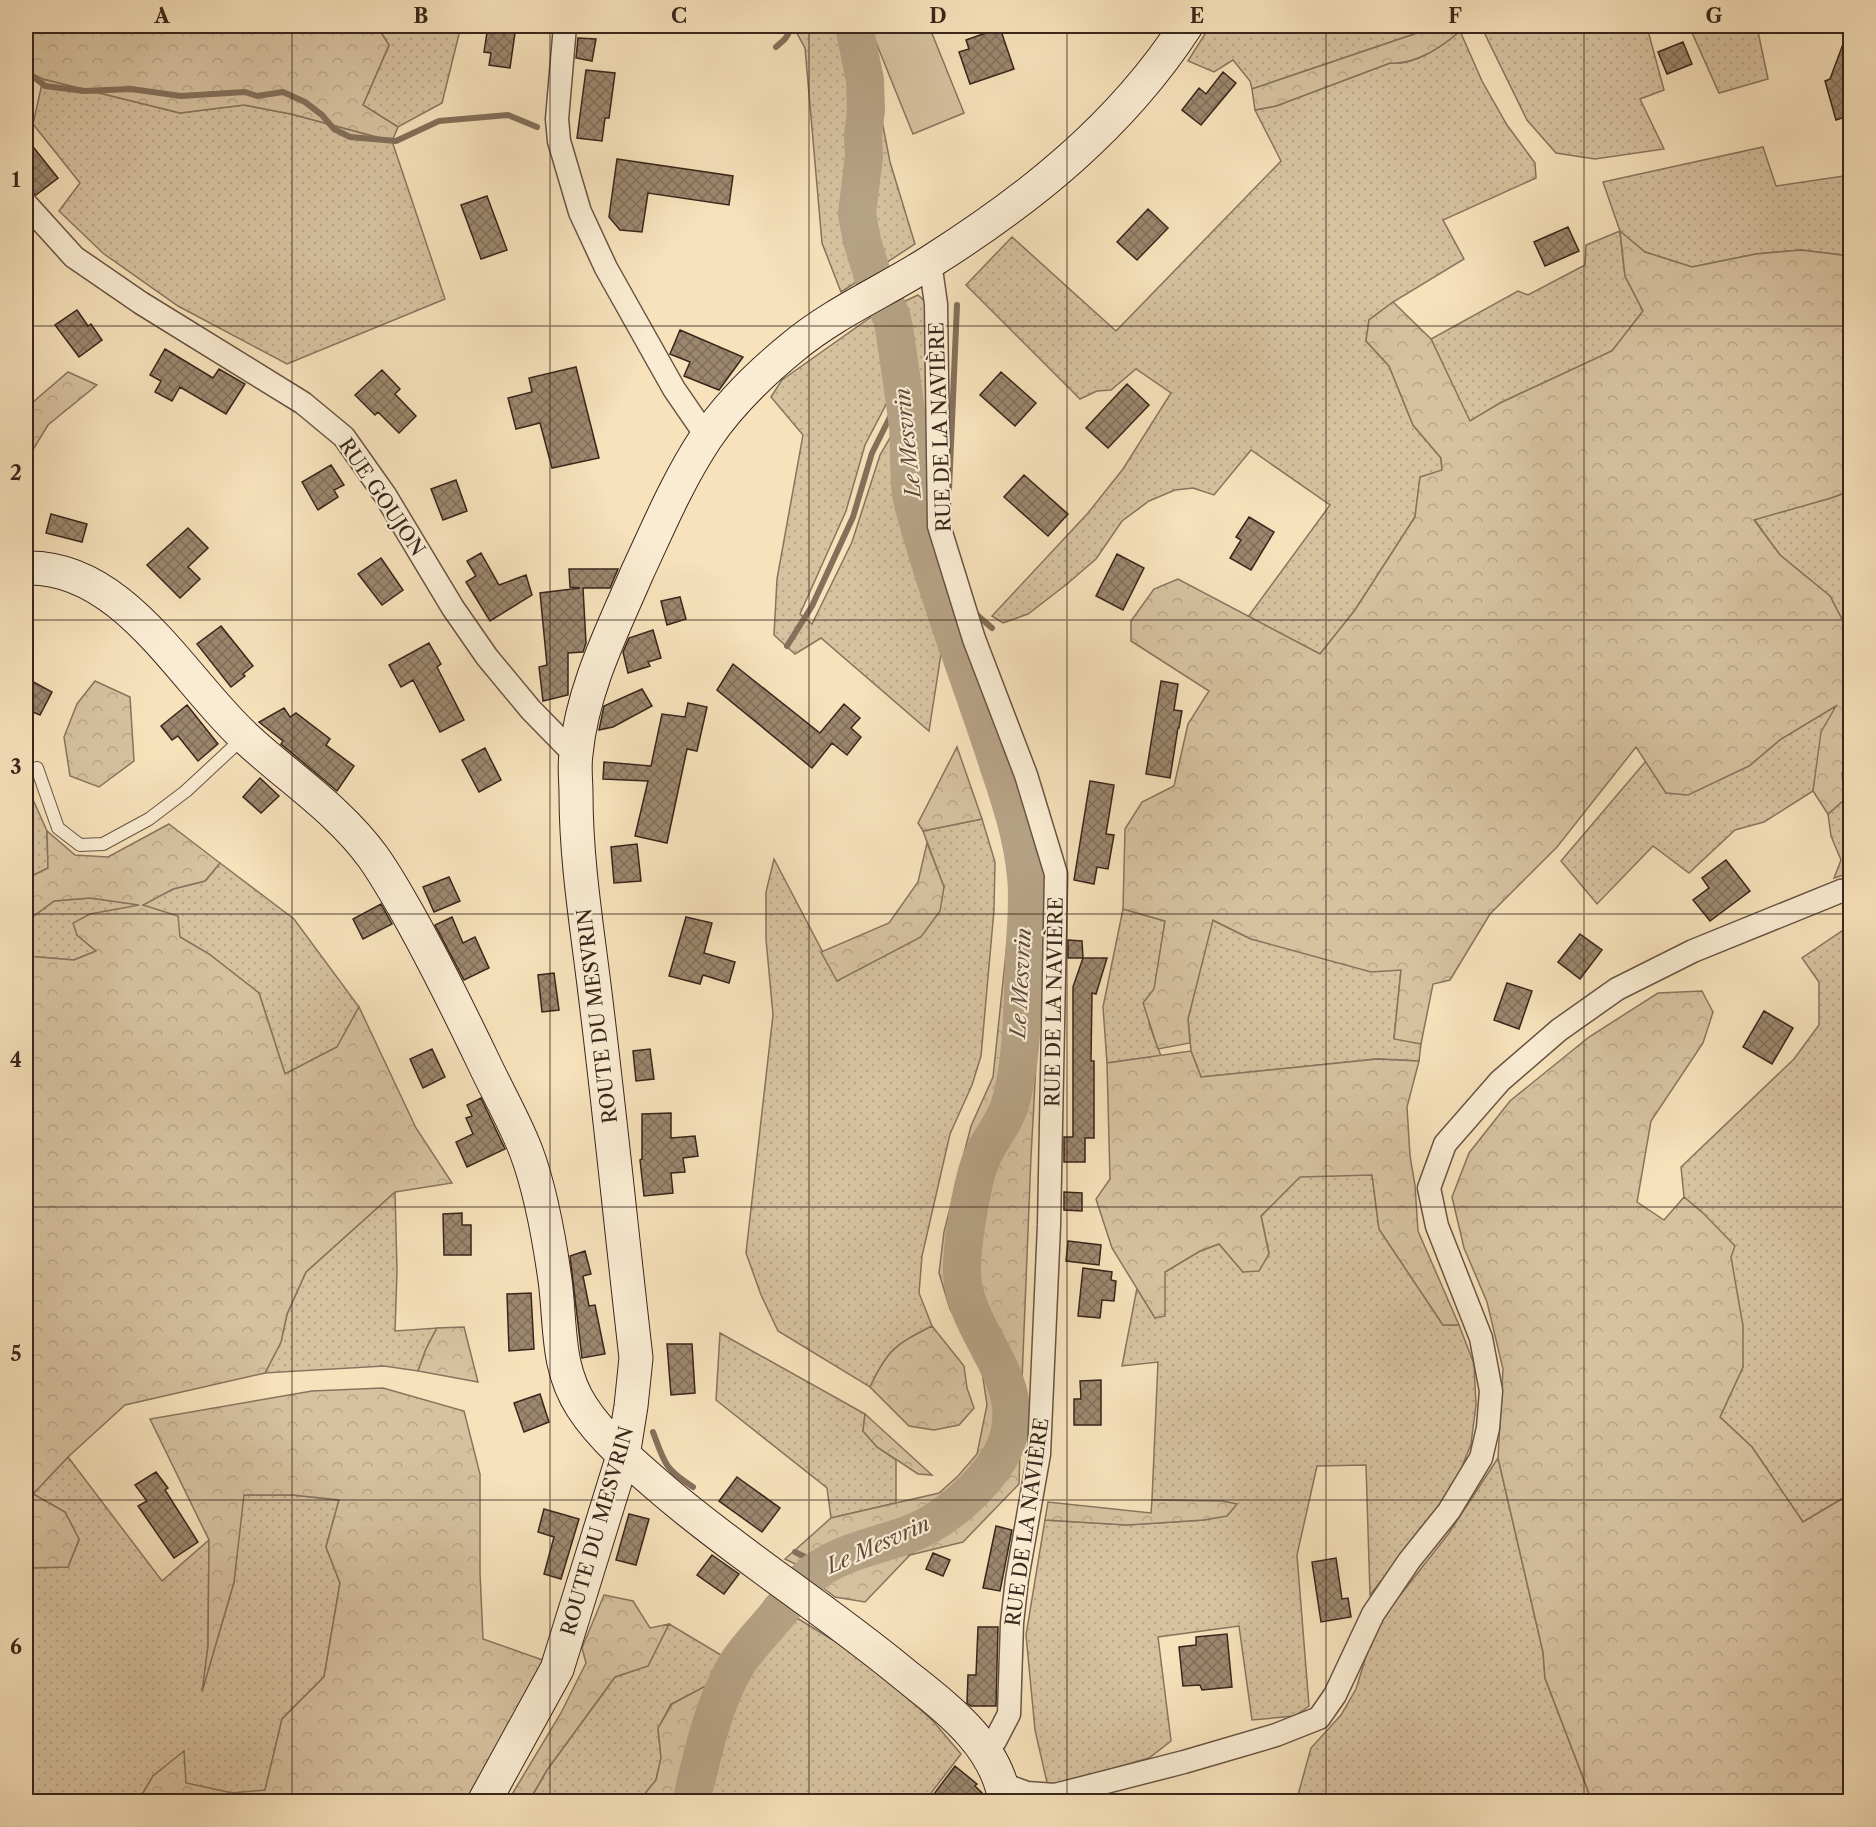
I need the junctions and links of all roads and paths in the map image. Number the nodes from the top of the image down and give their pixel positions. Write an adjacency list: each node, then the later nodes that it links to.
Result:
1 (565, 26): 5 (street)
2 (1186, 26): 4 (main road, ROUTE DU MESVRIN)
3 (26, 204): 8 (street, RUE GOUJON)
4 (918, 270): 5 (main road, ROUTE DU MESVRIN); 12 (street, RUE DE LA NAVIÈRE)
5 (707, 437): 8 (main road, ROUTE DU MESVRIN)
6 (26, 568): 7 (main road)
7 (244, 737): 9 (lane); 11 (main road)
8 (576, 756): 11 (main road, ROUTE DU MESVRIN)
9 (37, 768)
10 (1851, 890): 14 (street)
11 (623, 1456): 12 (main road); 15 (main road, ROUTE DU MESVRIN)
12 (984, 1750): 13 (main road)
13 (1004, 1793): 14 (street)
14 (1052, 1798)
15 (484, 1802)

